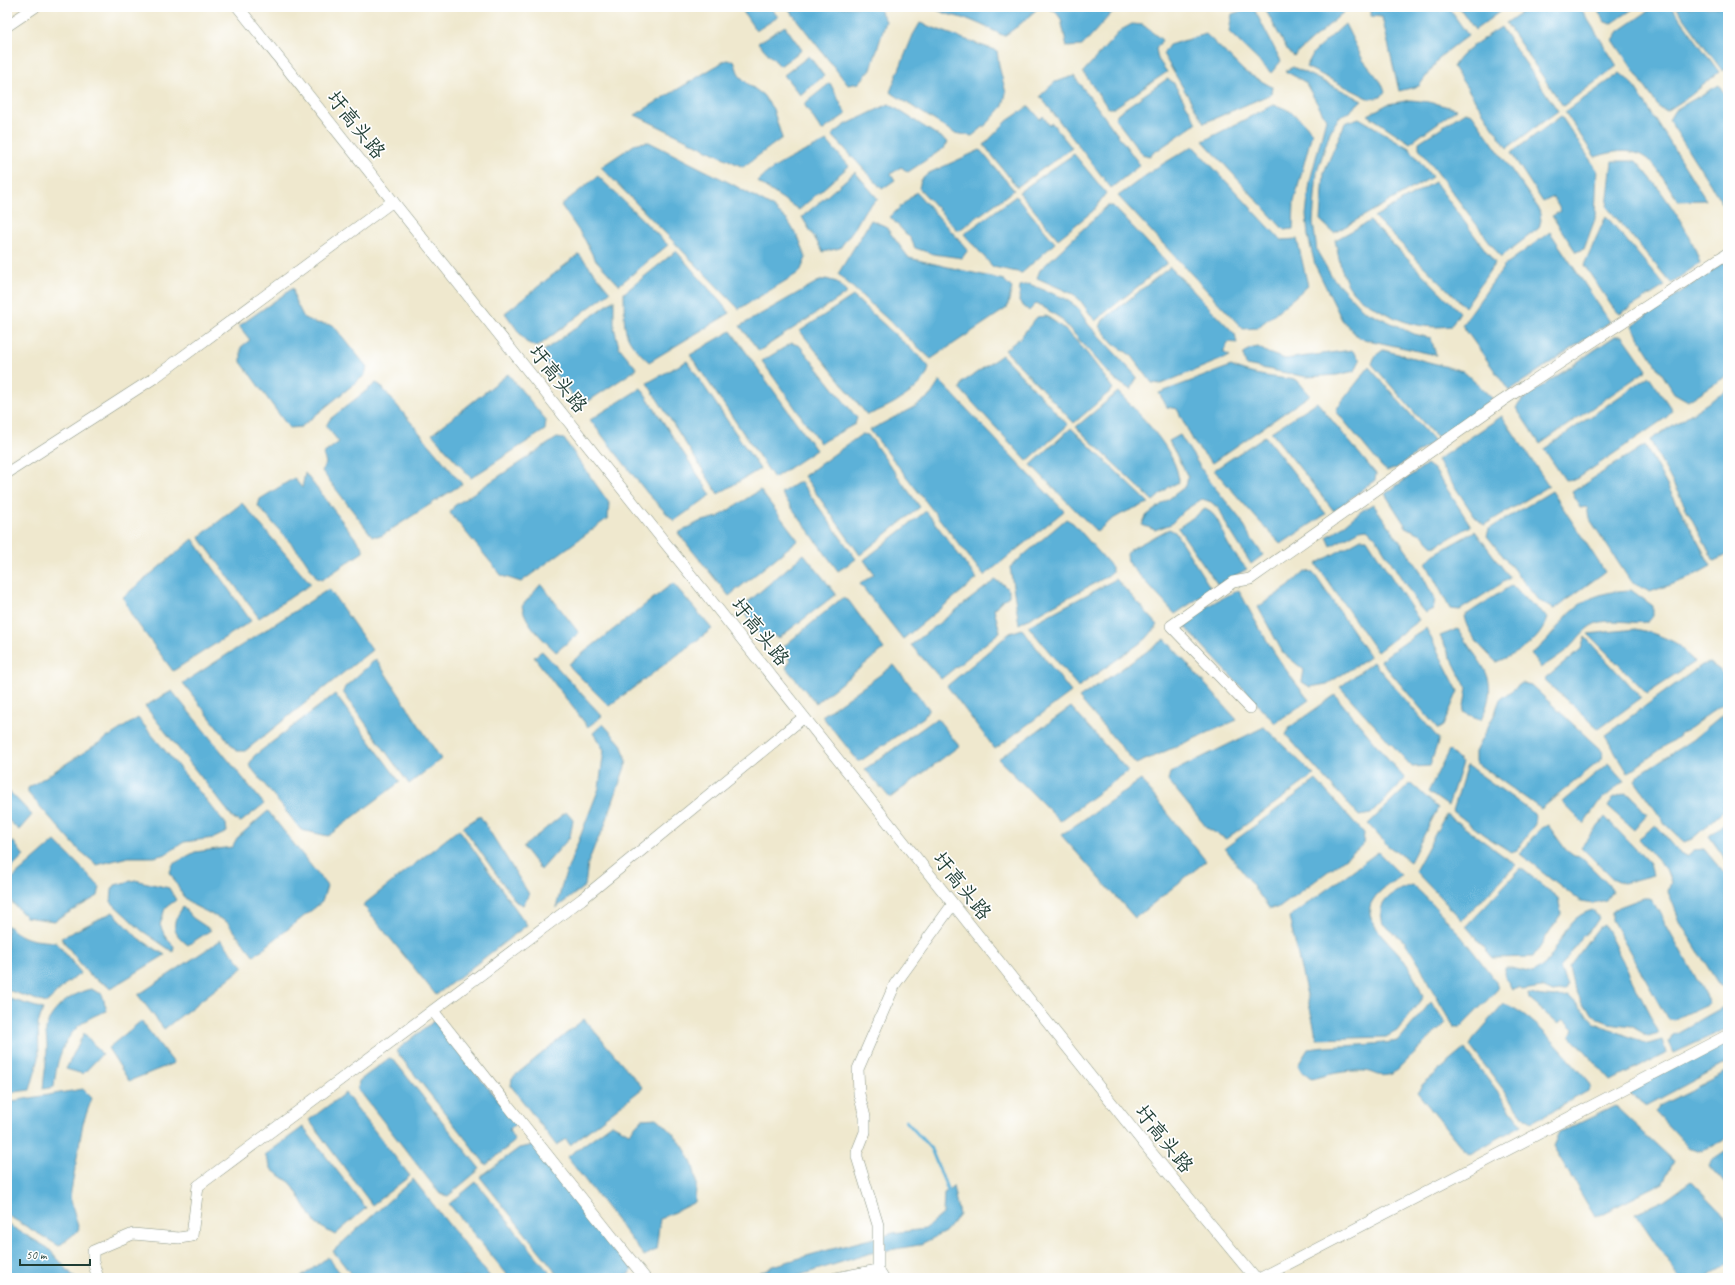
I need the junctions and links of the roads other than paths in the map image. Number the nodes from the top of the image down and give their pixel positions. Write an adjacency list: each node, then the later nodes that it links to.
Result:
1 (35, 7): 3 (street)
2 (238, 7): 4 (street, 圩高头路)
3 (7, 26)
4 (393, 201): 6 (street); 8 (street, 圩高头路)
5 (1728, 253): 7 (street)
6 (7, 473)
7 (1250, 708)
8 (804, 717): 9 (street, 圩高头路); 10 (street)
9 (953, 904): 12 (street); 16 (street, 圩高头路)
10 (433, 1011): 13 (street); 14 (street)
11 (1728, 1035): 17 (street)
12 (881, 1274): 15 (street)
13 (98, 1278)
14 (646, 1278)
15 (836, 1278)
16 (1255, 1278)
17 (1261, 1278)

